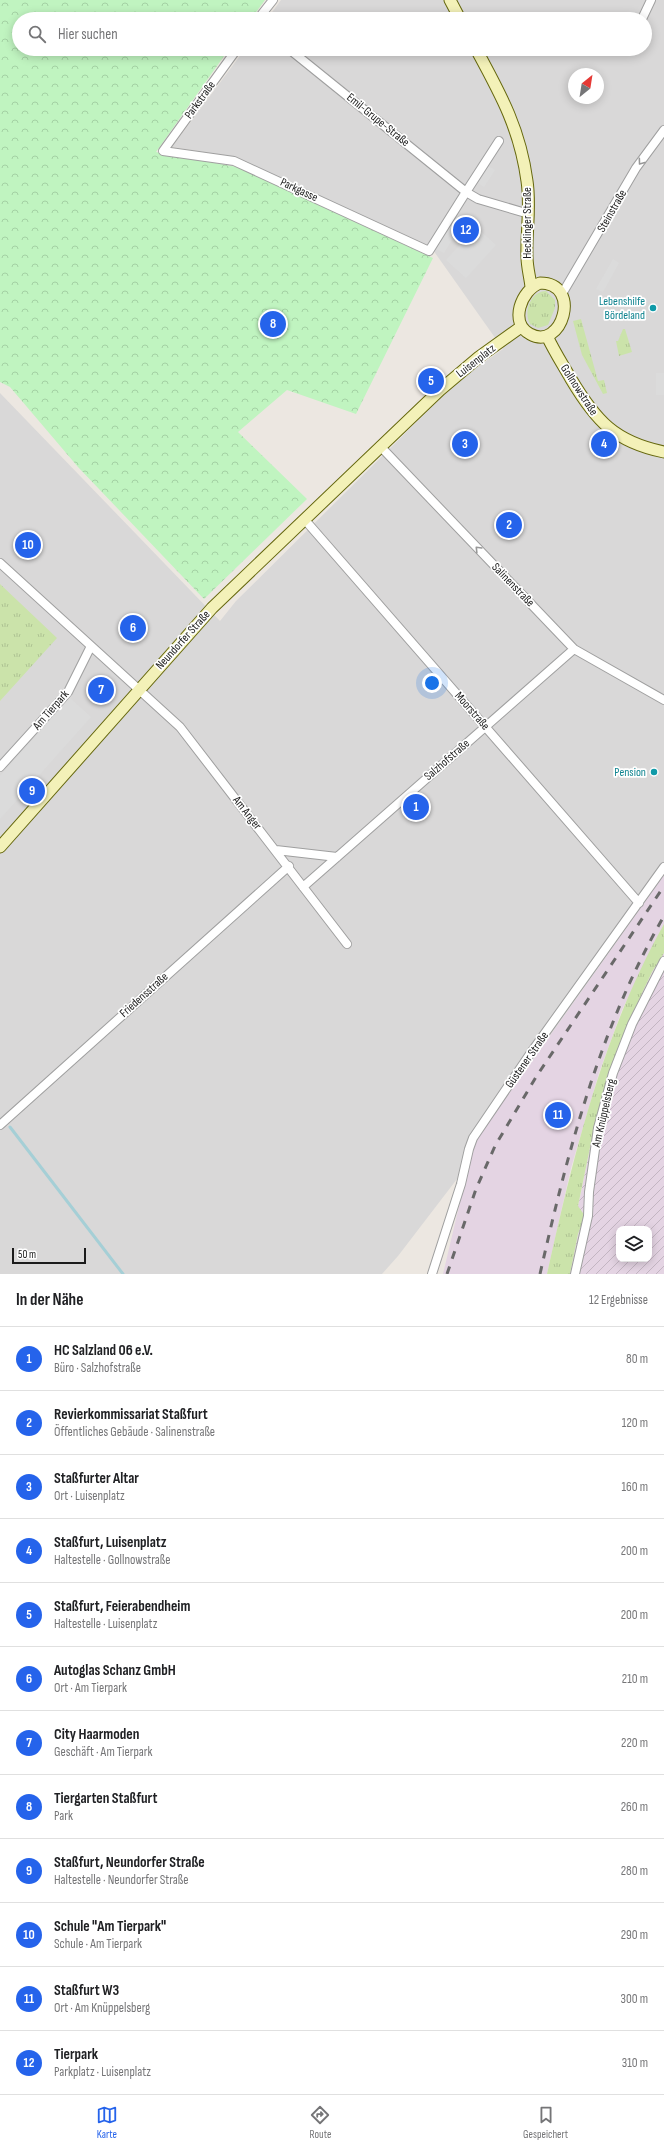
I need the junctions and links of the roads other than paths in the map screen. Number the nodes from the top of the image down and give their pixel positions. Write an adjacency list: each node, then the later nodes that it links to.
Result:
1 (273, 0): 4 (street)
2 (450, 0): 5 (main road)
3 (651, 0): 6 (street)
4 (264, 12)
5 (456, 12)
6 (645, 12)
7 (231, 56): 12 (street, Parkstraße)
8 (298, 56): 13 (street, Emil-Grupe-Straße)
9 (480, 56): 14 (main road, Hecklinger Straße)
10 (664, 130): 16 (street, Steinstraße, one-way to 16)
11 (499, 141): 13 (street)
12 (163, 151): 13 (street, Parkgasse)
13 (466, 192): 14 (street)
14 (529, 214): 15 (main road, Hecklinger Straße)
15 (531, 287): 16 (main road); 17 (main road)
16 (562, 294): 18 (main road)
17 (521, 327): 18 (main road); 19 (main road, Luisenplatz)
18 (547, 336): 20 (main road, Gollnowstraße)
19 (380, 446): 21 (main road, Neundorfer Straße); 24 (street, Salinenstraße, one-way to 19)
20 (664, 452)
21 (305, 520): 25 (main road, Neundorfer Straße); 27 (street, Moorstraße)
22 (0, 563): 23 (street)
23 (91, 646): 25 (street); 28 (street, Am Tierpark)
24 (574, 649): 26 (street, Salinenstraße); 27 (street, Salzhofstraße)
25 (140, 689): 29 (main road, Neundorfer Straße); 30 (street, Am Anger)
26 (664, 700)
27 (486, 726): 31 (street, Salzhofstraße); 35 (street, Moorstraße)
28 (0, 767)
29 (0, 847)
30 (276, 850): 31 (street); 32 (street, Am Anger)
31 (337, 857): 34 (street, Salzhofstraße)
32 (289, 866): 34 (street, Am Anger); 38 (street, Friedensstraße)
33 (664, 867): 35 (street, Güstener Straße)
34 (303, 886): 36 (street, Am Anger)
35 (638, 903): 39 (street, Güstener Straße)
36 (347, 944)
37 (664, 961): 40 (street, Am Knüppelsberg)
38 (1, 1120)
39 (432, 1274)
40 (575, 1274)

